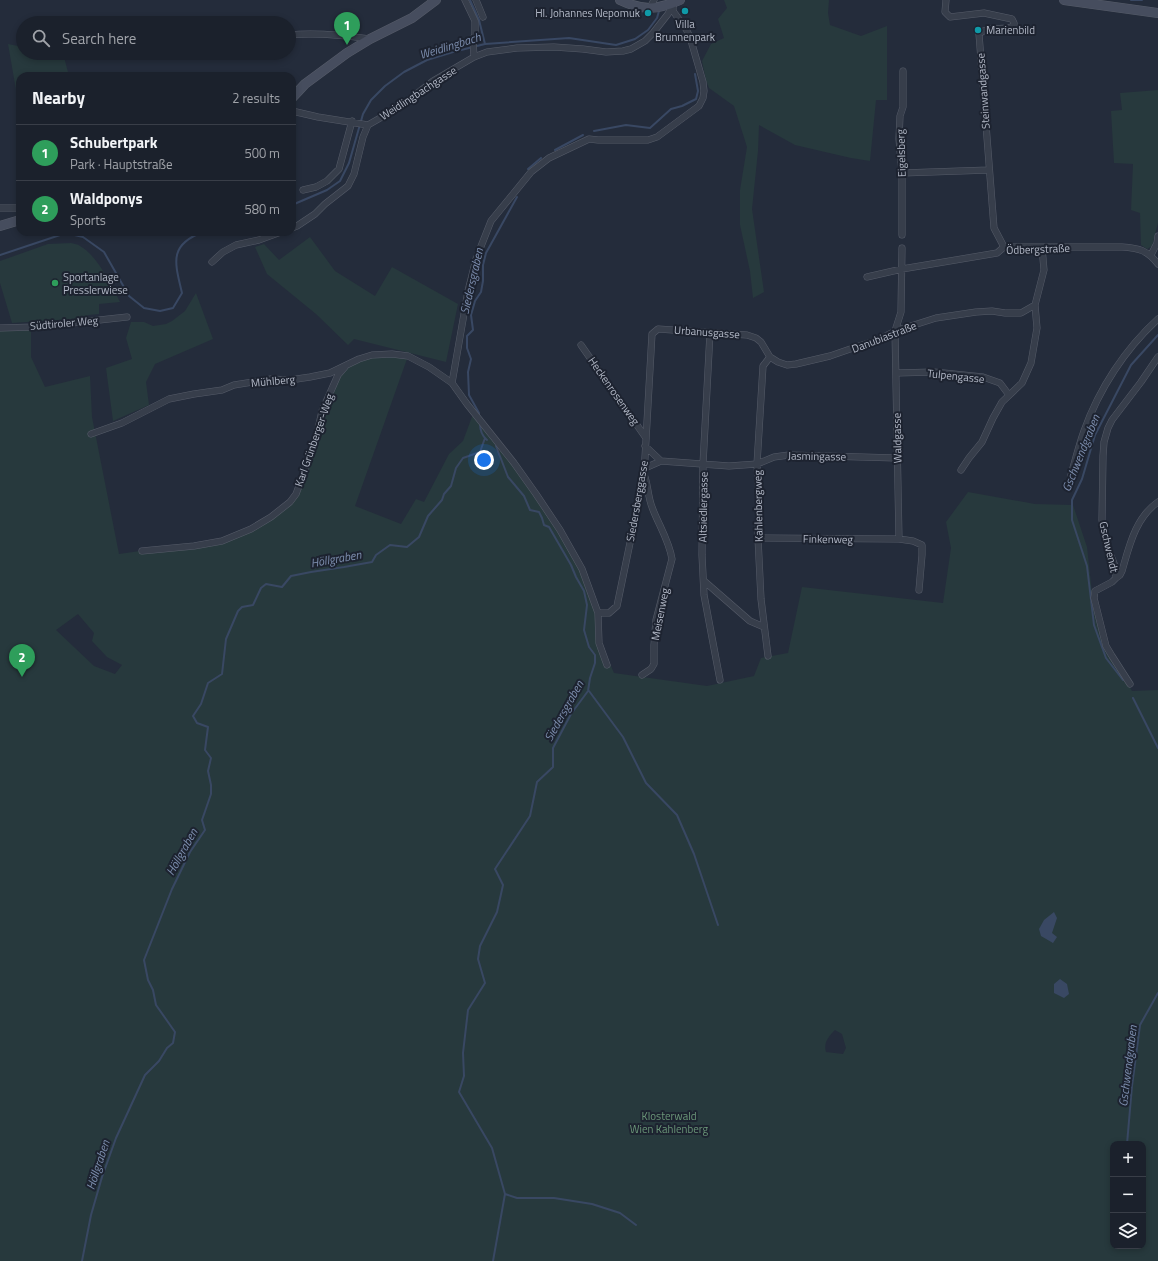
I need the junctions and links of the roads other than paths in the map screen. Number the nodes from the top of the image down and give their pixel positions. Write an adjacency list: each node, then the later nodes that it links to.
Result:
1 (436, 0): 12 (main road)
2 (465, 0): 13 (street)
3 (476, 0): 10 (street)
4 (620, 0): 8 (main road)
5 (946, 0): 21 (street, Steinwandgasse)
6 (1064, 0): 9 (main road)
7 (674, 2): 8 (main road); 15 (street, Weidlingbachgasse); 52 (street)
8 (652, 5)
9 (1158, 13)
10 (483, 17)
11 (296, 34): 12 (street)
12 (370, 39): 17 (main road)
13 (473, 42): 14 (street); 15 (street)
14 (455, 45)
15 (474, 54): 20 (street, Weidlingbachgasse)
16 (904, 71): 22 (street, Eigelsberg)
17 (296, 94)
18 (296, 112): 19 (street)
19 (354, 122): 20 (street); 23 (street)
20 (366, 124): 28 (street, Weidlingbachgasse)
21 (989, 170): 22 (street); 32 (street, Steinwandgasse)
22 (902, 173): 29 (street, Eigelsberg)
23 (303, 190)
24 (0, 208): 25 (street)
25 (16, 208)
26 (16, 221): 27 (main road)
27 (0, 226)
28 (296, 226)
29 (902, 235)
30 (270, 236): 36 (street)
31 (1158, 236): 35 (street)
32 (1004, 247): 34 (street, Ödbergstraße); 38 (street, Ödbergstraße)
33 (902, 248): 38 (street)
34 (1042, 248): 35 (street, Ödbergstraße); 40 (street)
35 (1151, 255): 37 (street)
36 (212, 262)
37 (1158, 264)
38 (902, 269): 39 (street, Ödbergstraße); 45 (street, Waldgasse)
39 (867, 276)
40 (1035, 305): 45 (street, Danubiastraße); 53 (street)
41 (127, 317): 43 (street, Südtiroler Weg)
42 (1158, 318): 63 (street)
43 (0, 328)
44 (658, 329): 46 (street, Urbanusgasse); 55 (street, Siedersberggasse)
45 (895, 330): 48 (street, Danubiastraße); 51 (street, Waldgasse)
46 (710, 333): 48 (street, Urbanusgasse); 59 (street, Altsiedlergasse)
47 (581, 345): 55 (street, Heckenrosenweg)
48 (770, 357): 60 (street, Kahlenbergweg)
49 (1158, 357): 68 (street, Gschwendt)
50 (346, 366): 52 (street, Mühlberg); 54 (street, Mühlberg); 67 (street, Karl Grünberger-Weg)
51 (896, 373): 53 (street, Tulpengasse); 57 (street, Waldgasse)
52 (452, 383): 71 (street)
53 (1009, 395): 61 (street)
54 (92, 434)
55 (646, 438): 56 (street, Siedersberggasse)
56 (645, 446): 58 (street); 62 (street, Siedersberggasse)
57 (897, 458): 60 (street, Jasmingasse); 66 (street, Waldgasse)
58 (661, 461): 59 (street, Jasmingasse); 62 (street, Jasmingasse)
59 (703, 464): 60 (street, Jasmingasse); 69 (street, Altsiedlergasse)
60 (757, 464): 65 (street, Kahlenbergweg)
61 (961, 470)
62 (644, 472): 71 (street, Siedersberggasse); 75 (street, Meisenweg)
63 (1071, 475)
64 (1158, 502): 68 (street)
65 (758, 538): 66 (street, Finkenweg); 72 (street, Kahlenbergweg)
66 (899, 540): 70 (street)
67 (142, 551)
68 (1116, 578): 77 (street, Gschwendt)
69 (704, 581): 72 (street); 76 (street, Altsiedlergasse)
70 (919, 590)
71 (598, 613): 74 (street)
72 (764, 628): 73 (street, Kahlenbergweg)
73 (768, 656)
74 (607, 665)
75 (642, 675)
76 (720, 680)
77 (1130, 684)

